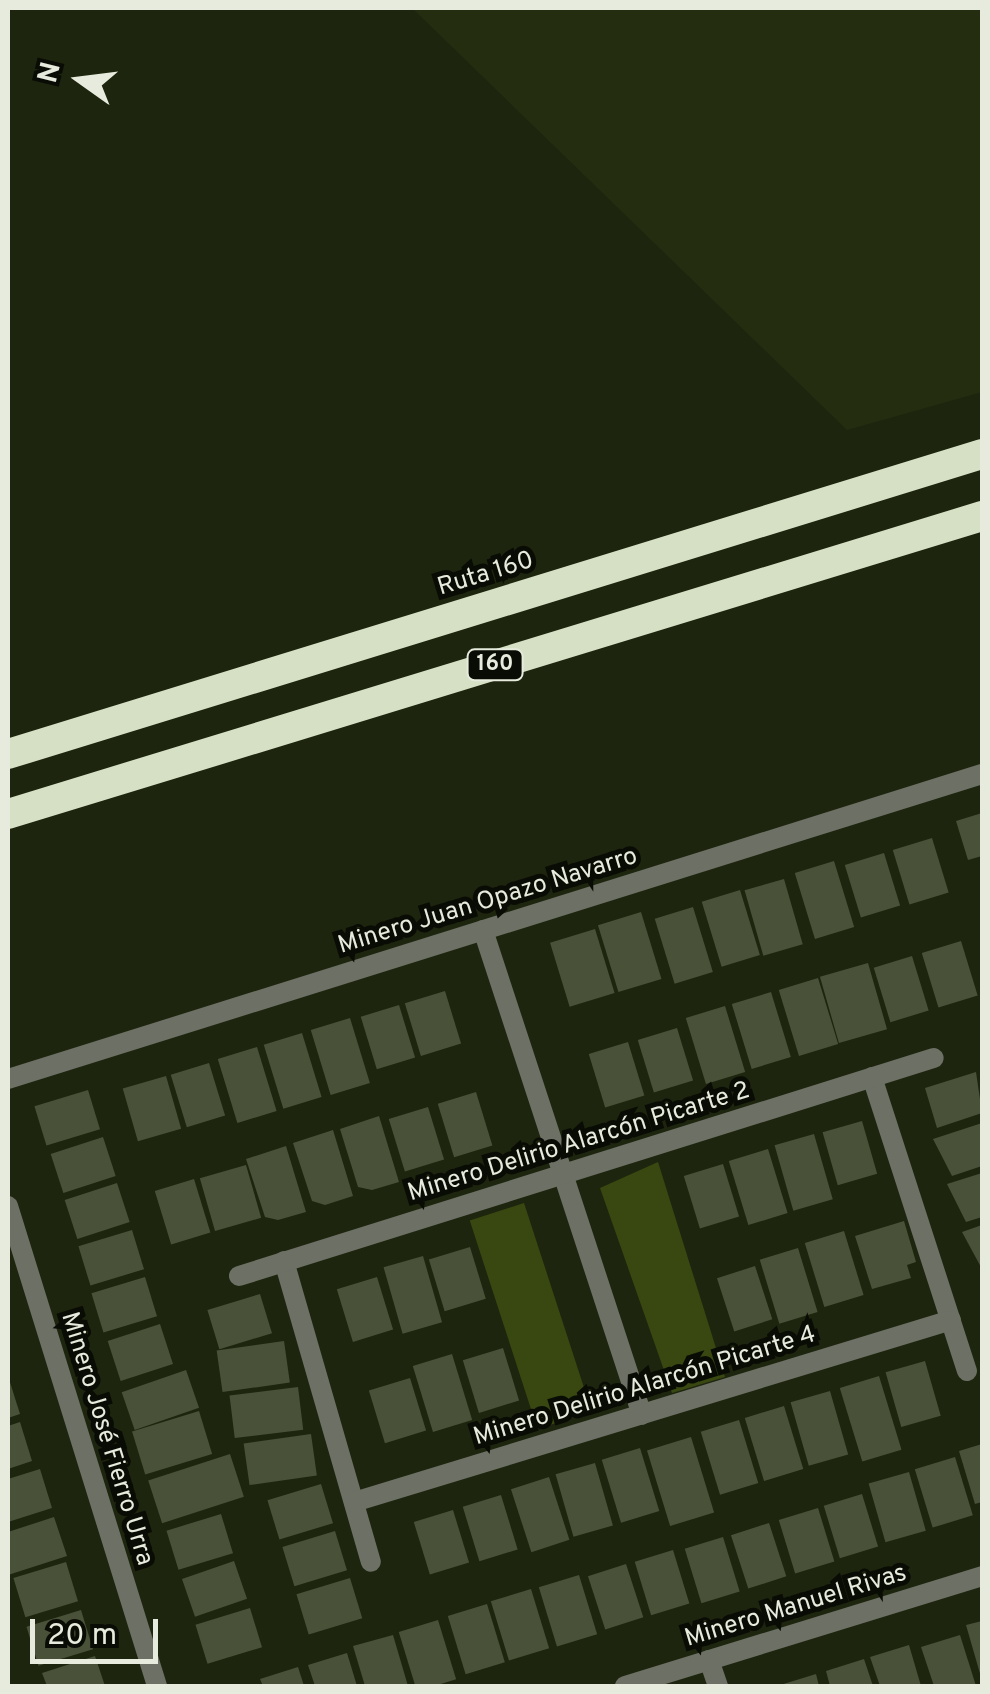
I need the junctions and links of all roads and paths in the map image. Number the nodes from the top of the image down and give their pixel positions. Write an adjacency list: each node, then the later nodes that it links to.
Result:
1 (982, 454): 3 (highway, Ruta 160 / 160)
2 (982, 516): 5 (highway, 160)
3 (8, 754)
4 (982, 774): 6 (street, Minero Juan Opazo Navarro)
5 (8, 814)
6 (483, 930): 9 (street, Minero Juan Opazo Navarro); 10 (street)
7 (934, 1058): 8 (street, Minero Delirio Alarcón Picarte 2)
8 (872, 1077): 10 (street, Minero Delirio Alarcón Picarte 2); 14 (street)
9 (8, 1079)
10 (563, 1174): 12 (street, Minero Delirio Alarcón Picarte 2); 16 (street)
11 (8, 1206): 21 (street, Minero José Fierro Urra)
12 (284, 1261): 13 (street, Minero Delirio Alarcón Picarte 2); 17 (street)
13 (239, 1276)
14 (950, 1320): 15 (street); 16 (street, Minero Delirio Alarcón Picarte 4)
15 (967, 1371)
16 (642, 1414): 17 (street, Minero Delirio Alarcón Picarte 4)
17 (354, 1502): 18 (street)
18 (371, 1562)
19 (982, 1576): 20 (street, Minero Manuel Rivas)
20 (710, 1660): 22 (street, Minero Manuel Rivas); 23 (street)
21 (157, 1686)
22 (625, 1686)
23 (718, 1686)

